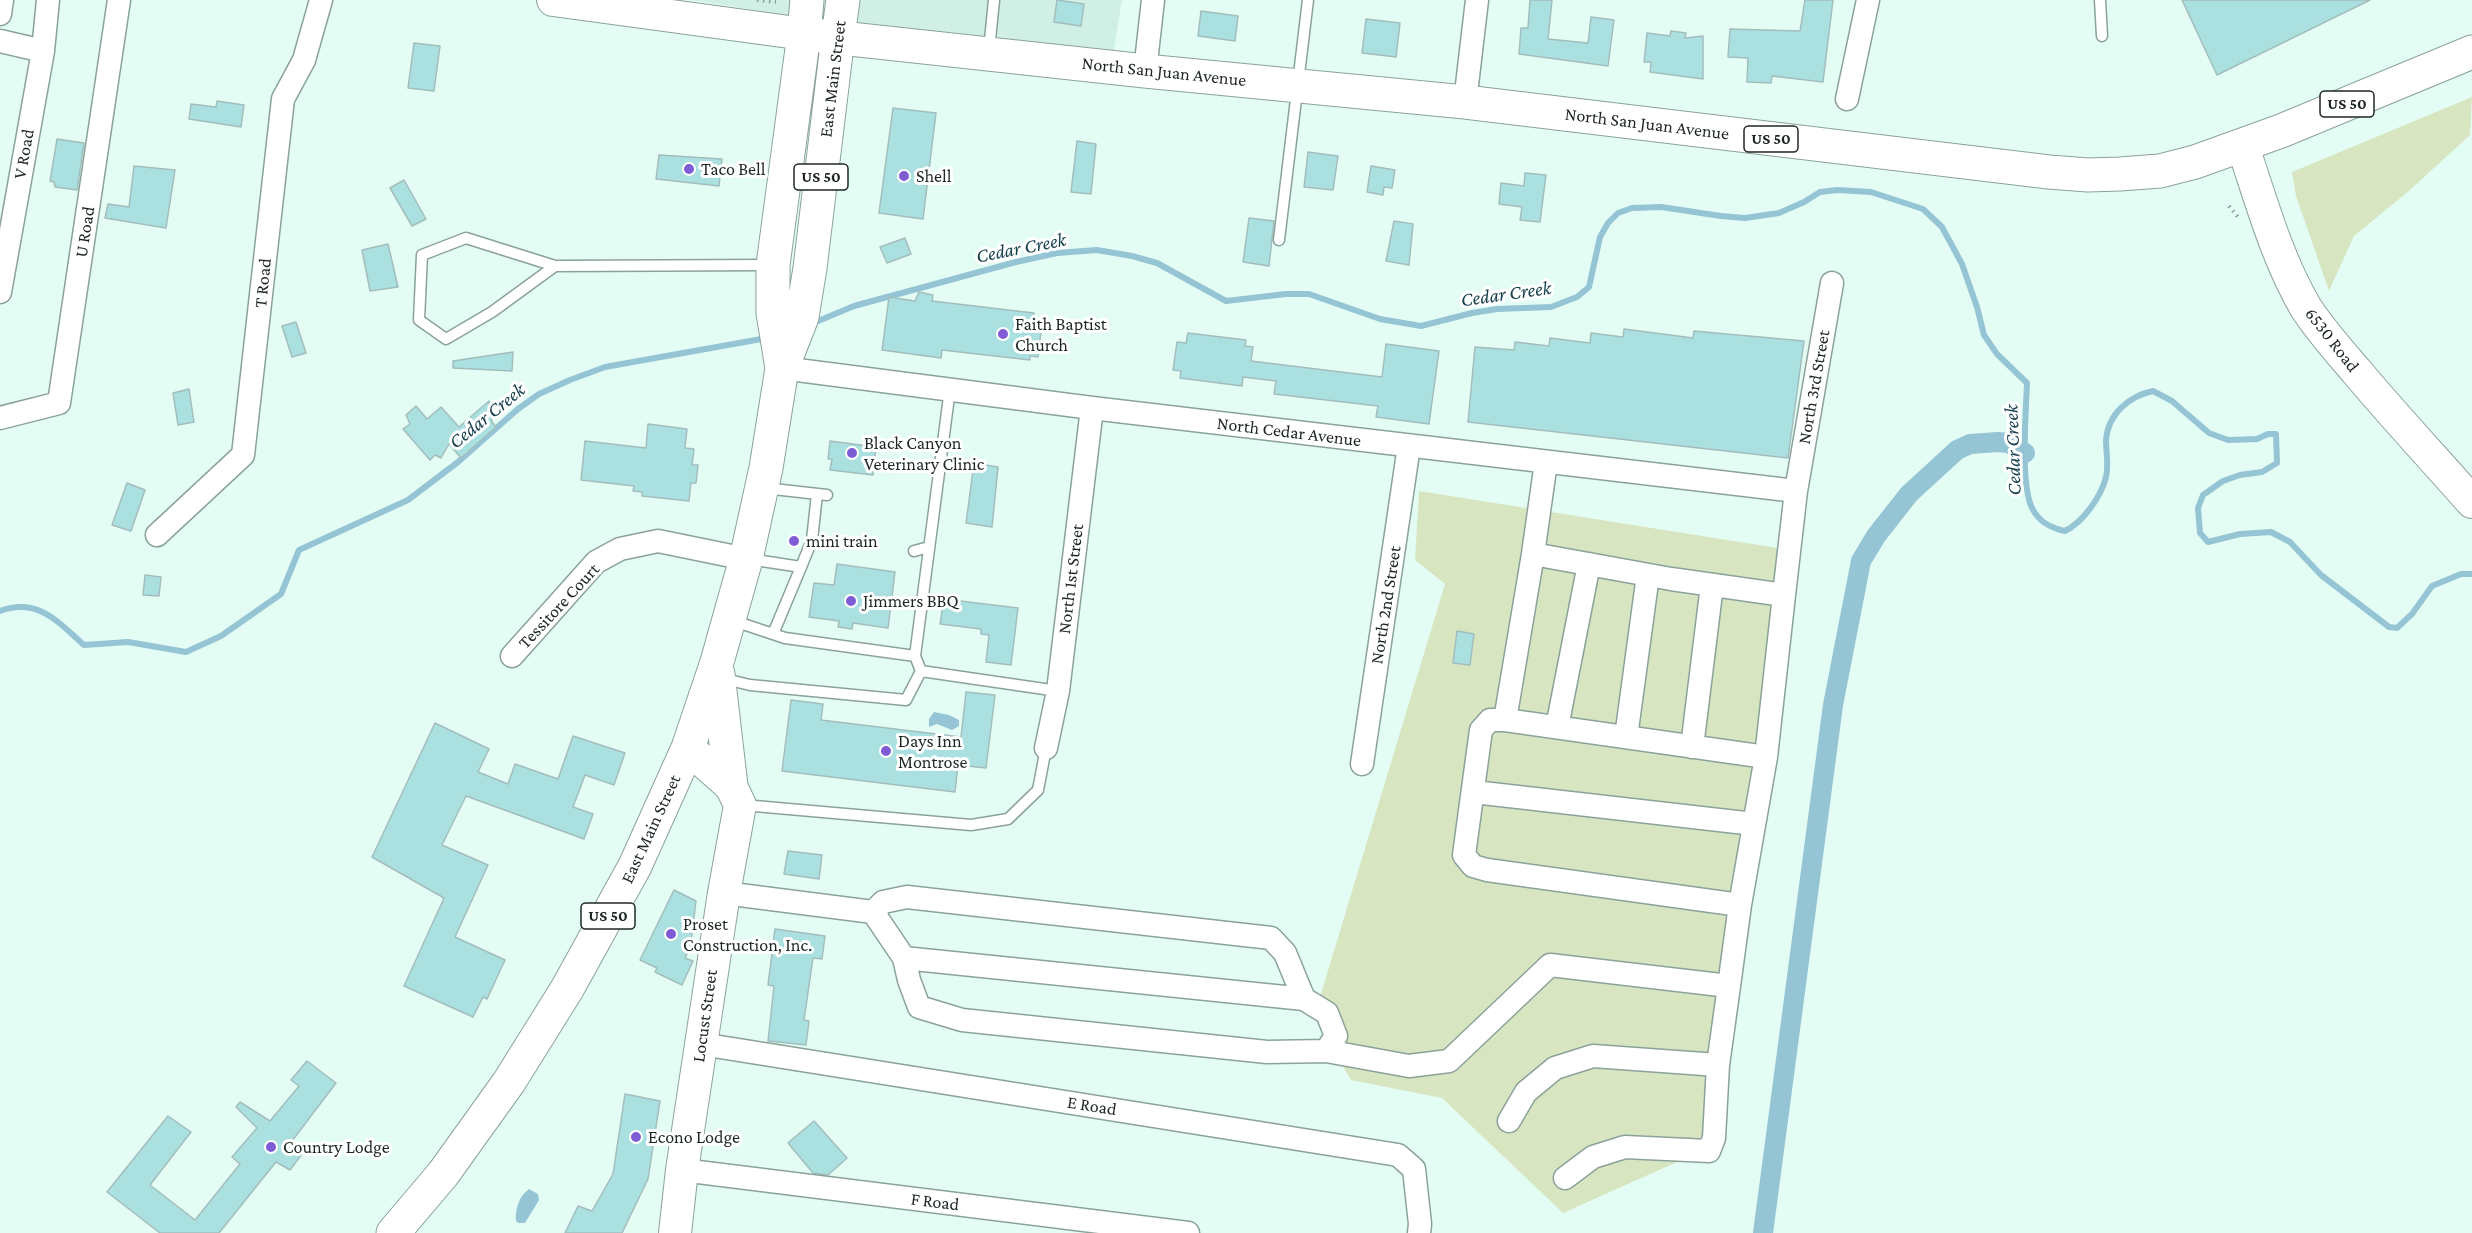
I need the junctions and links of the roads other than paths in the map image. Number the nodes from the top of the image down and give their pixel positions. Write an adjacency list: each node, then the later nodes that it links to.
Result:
1 (2, 0): 15 (street)
2 (48, 0): 20 (street, V Road)
3 (120, 0): 37 (street, U Road)
4 (321, 0): 45 (street, T Road)
5 (553, 0): 14 (street)
6 (843, 0): 18 (main road, East Main Street)
7 (994, 0): 22 (lane)
8 (1153, 0): 23 (street)
9 (1308, 0): 24 (lane)
10 (1477, 0): 26 (street)
11 (1868, 0): 25 (street)
12 (2100, 0): 17 (lane)
13 (792, 1): 16 (main road, East Main Street)
14 (660, 7): 16 (street)
15 (0, 14)
16 (804, 34): 18 (main road, US 50); 29 (main road, East Main Street / US 50)
17 (2102, 36)
18 (838, 37): 22 (main road, North San Juan Avenue / US 50); 33 (main road, East Main Street / US 50)
19 (0, 42): 20 (street)
20 (43, 51): 32 (street, V Road)
21 (2472, 51): 27 (main road, North San Juan Avenue / US 50)
22 (988, 53): 23 (main road, North San Juan Avenue / US 50)
23 (1145, 71): 24 (main road, North San Juan Avenue / US 50)
24 (1297, 85): 26 (main road, North San Juan Avenue / US 50); 28 (lane)
25 (1847, 99)
26 (1465, 102): 27 (main road, North San Juan Avenue / US 50)
27 (2243, 147): 42 (street, 6530 Road)
28 (1279, 240)
29 (773, 265): 30 (lane); 33 (main road, East Main Street / US 50)
30 (555, 266): 30 (lane)
31 (1832, 282): 41 (street, North 3rd Street)
32 (0, 292)
33 (787, 315): 34 (main road, East Main Street / US 50)
34 (782, 368): 35 (street, North Cedar Avenue); 40 (main road, East Main Street / US 50)
35 (950, 389): 36 (street, North Cedar Avenue); 44 (lane)
36 (1092, 408): 38 (street, North Cedar Avenue); 61 (street, North 1st Street)
37 (0, 418)
38 (1409, 446): 39 (street, North Cedar Avenue); 69 (street, North 2nd Street)
39 (1546, 462): 41 (street, North Cedar Avenue); 48 (street)
40 (762, 488): 49 (main road, East Main Street / US 50); 51 (lane)
41 (1796, 491): 54 (street, North 3rd Street)
42 (2472, 502)
43 (923, 514): 44 (lane)
44 (932, 521): 46 (lane)
45 (157, 535)
46 (929, 547): 47 (lane); 58 (lane)
47 (914, 551)
48 (1533, 554): 50 (street); 62 (street)
49 (746, 559): 51 (lane); 55 (main road, East Main Street / US 50); 57 (street, Tessitore Court)
50 (1589, 564): 52 (street); 63 (street)
51 (801, 567): 56 (lane)
52 (1648, 575): 53 (street); 64 (street)
53 (1713, 585): 54 (street); 65 (street)
54 (1784, 596): 68 (street, North 3rd Street)
55 (729, 620): 56 (lane); 59 (main road, East Main Street / US 50)
56 (773, 634): 58 (lane)
57 (512, 656)
58 (915, 656): 60 (lane)
59 (717, 670): 60 (lane); 66 (main road, East Main Street / US 50); 71 (main road)
60 (921, 671): 61 (lane)
61 (1058, 691): 67 (street, North 1st Street)
62 (1505, 720): 63 (street); 70 (street)
63 (1557, 728): 64 (street)
64 (1626, 737): 65 (street)
65 (1692, 747): 68 (street)
66 (688, 748): 71 (street); 85 (main road, East Main Street / US 50)
67 (1046, 748): 71 (lane)
68 (1766, 757): 72 (street, North 3rd Street)
69 (1362, 764)
70 (1474, 792): 72 (street); 74 (street)
71 (735, 795): 73 (street, Locust Street)
72 (1754, 824): 74 (street, North 3rd Street)
73 (724, 893): 75 (street); 79 (street, Locust Street)
74 (1740, 905): 77 (street, North 3rd Street)
75 (873, 912): 76 (street); 78 (street)
76 (904, 958): 78 (street); 80 (street)
77 (1729, 986): 80 (street); 81 (street, North 3rd Street)
78 (1304, 999): 80 (street)
79 (701, 1044): 83 (street, Locust Street); 88 (street, E Road)
80 (1326, 1052)
81 (1718, 1065): 82 (street); 84 (street, North 3rd Street)
82 (1509, 1121)
83 (682, 1170): 86 (street, Locust Street); 87 (street, F Road)
84 (1565, 1178)
85 (393, 1233)
86 (675, 1233)
87 (1188, 1233)
88 (1419, 1233)

